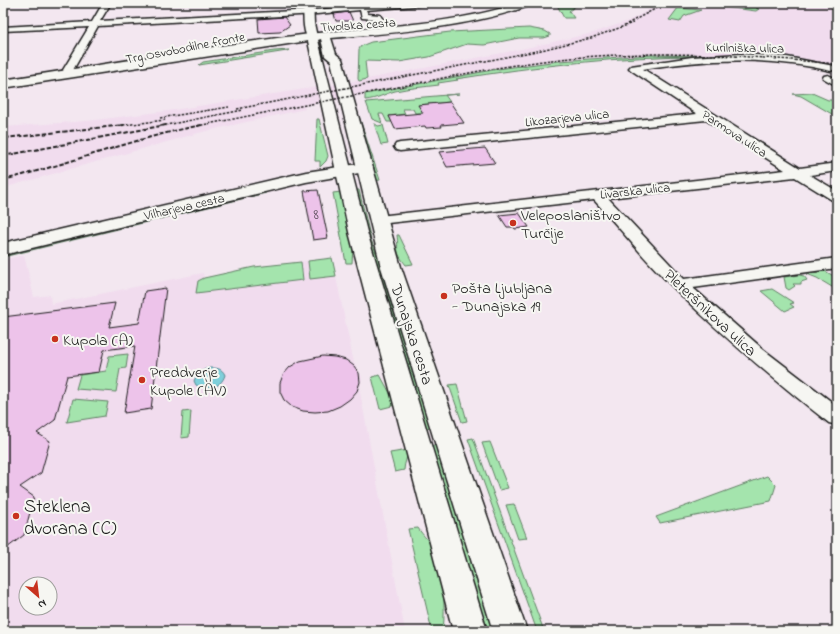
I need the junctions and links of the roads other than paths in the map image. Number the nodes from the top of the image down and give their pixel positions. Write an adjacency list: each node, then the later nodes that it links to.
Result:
1 (107, 3): 10 (street)
2 (426, 3): 3 (street)
3 (407, 4): 5 (street)
4 (521, 4): 9 (main road, Tivolska cesta)
5 (376, 5): 7 (street)
6 (540, 5): 13 (main road, Tivolska cesta)
7 (347, 6): 9 (street)
8 (363, 11): 11 (street)
9 (318, 18): 10 (street); 14 (main road, Tivolska cesta); 15 (main road, Tivolska cesta); 15 (main road, Dunajska cesta); 16 (main road, Dunajska cesta)
10 (94, 24): 12 (street); 21 (street)
11 (384, 27)
12 (3, 29)
13 (401, 34): 14 (main road, Tivolska cesta); 16 (main road)
14 (370, 37): 16 (main road)
15 (313, 39): 17 (main road, Trg Osvobodilne fronte); 18 (main road, Dunajska cesta); 21 (main road, Trg Osvobodilne fronte)
16 (342, 50): 28 (main road, Dunajska cesta)
17 (227, 54): 18 (main road); 21 (main road, Trg Osvobodilne fronte)
18 (318, 63): 29 (main road, Dunajska cesta)
19 (634, 68): 20 (street, Kurilniška ulica); 23 (street, Parmova ulica)
20 (832, 76)
21 (71, 78): 22 (main road, Trg Osvobodilne fronte)
22 (3, 84)
23 (709, 116): 25 (street, Likozarjeva ulica); 30 (street, Parmova ulica)
24 (420, 132): 25 (street)
25 (427, 144): 26 (street, Likozarjeva ulica)
26 (400, 147)
27 (837, 167): 30 (street, Livarska ulica)
28 (365, 168): 29 (main road, Vilharjeva cesta); 33 (main road, Dunajska cesta)
29 (343, 171): 34 (main road, Vilharjeva cesta); 38 (main road, Dunajska cesta)
30 (796, 172): 31 (street, Livarska ulica); 32 (street, Parmova ulica)
31 (597, 195): 33 (street, Livarska ulica); 36 (street, Pleteršnikova ulica)
32 (837, 197)
33 (379, 220): 39 (main road, Dunajska cesta)
34 (3, 249)
35 (837, 263): 36 (street)
36 (680, 285): 37 (street, Pleteršnikova ulica)
37 (837, 417)
38 (470, 631)
39 (510, 631)

